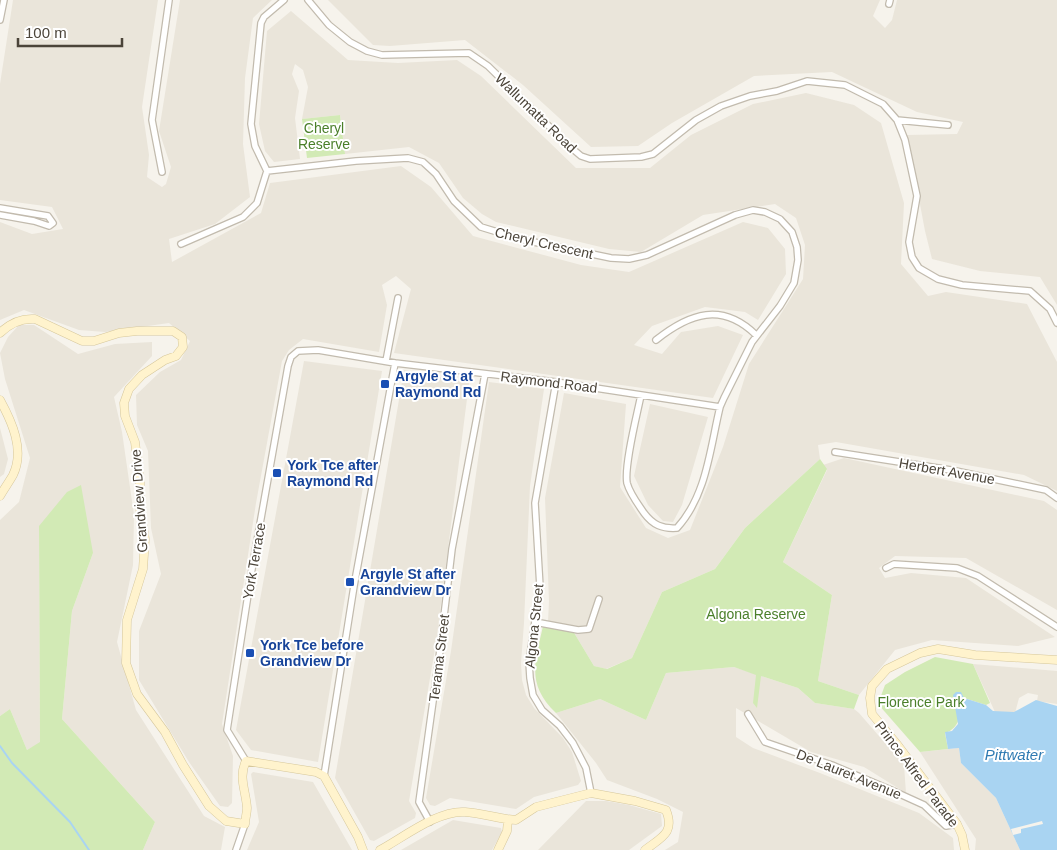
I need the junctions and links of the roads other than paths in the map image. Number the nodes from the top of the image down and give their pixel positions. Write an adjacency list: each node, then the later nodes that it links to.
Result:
1 (4, 0): 5 (street)
2 (169, 0): 9 (street)
3 (284, 0): 8 (street)
4 (308, 0): 6 (street, Wallumatta Road)
5 (0, 20)
6 (897, 120): 7 (street); 14 (street, Wallumatta Road)
7 (948, 125)
8 (267, 171): 12 (street); 16 (street, Cheryl Crescent)
9 (162, 172)
10 (0, 208): 11 (street)
11 (0, 215)
12 (181, 244)
13 (398, 298): 19 (street)
14 (1057, 322)
15 (0, 332): 40 (street, Grandview Drive)
16 (756, 335): 17 (street); 25 (street, Cheryl Crescent)
17 (656, 340)
18 (291, 357): 19 (street, Raymond Road); 35 (street, York Terrace)
19 (386, 361): 20 (street, Raymond Road)
20 (395, 363): 21 (street, Raymond Road); 36 (street)
21 (485, 374): 22 (street, Raymond Road); 39 (street, Terama Street)
22 (556, 382): 23 (street, Raymond Road); 31 (street, Algona Street)
23 (641, 395): 25 (street, Raymond Road); 25 (street, Cheryl Crescent)
24 (0, 400): 27 (street)
25 (720, 407)
26 (835, 452): 28 (street, Herbert Avenue)
27 (0, 496)
28 (1057, 498)
29 (886, 568): 32 (street)
30 (599, 599): 31 (street)
31 (535, 622): 37 (street, Algona Street)
32 (1057, 627)
33 (1057, 660): 41 (street, Prince Alfred Parade)
34 (748, 714): 41 (street, De Lauret Avenue)
35 (246, 761): 36 (street); 40 (street)
36 (324, 776): 43 (street)
37 (591, 793): 38 (street); 46 (street)
38 (508, 820): 39 (street); 45 (street)
39 (430, 822): 44 (street)
40 (244, 824): 42 (street)
41 (957, 824): 47 (street, Prince Alfred Parade)
42 (236, 850)
43 (363, 850)
44 (380, 850)
45 (498, 850)
46 (645, 850)
47 (965, 850)

